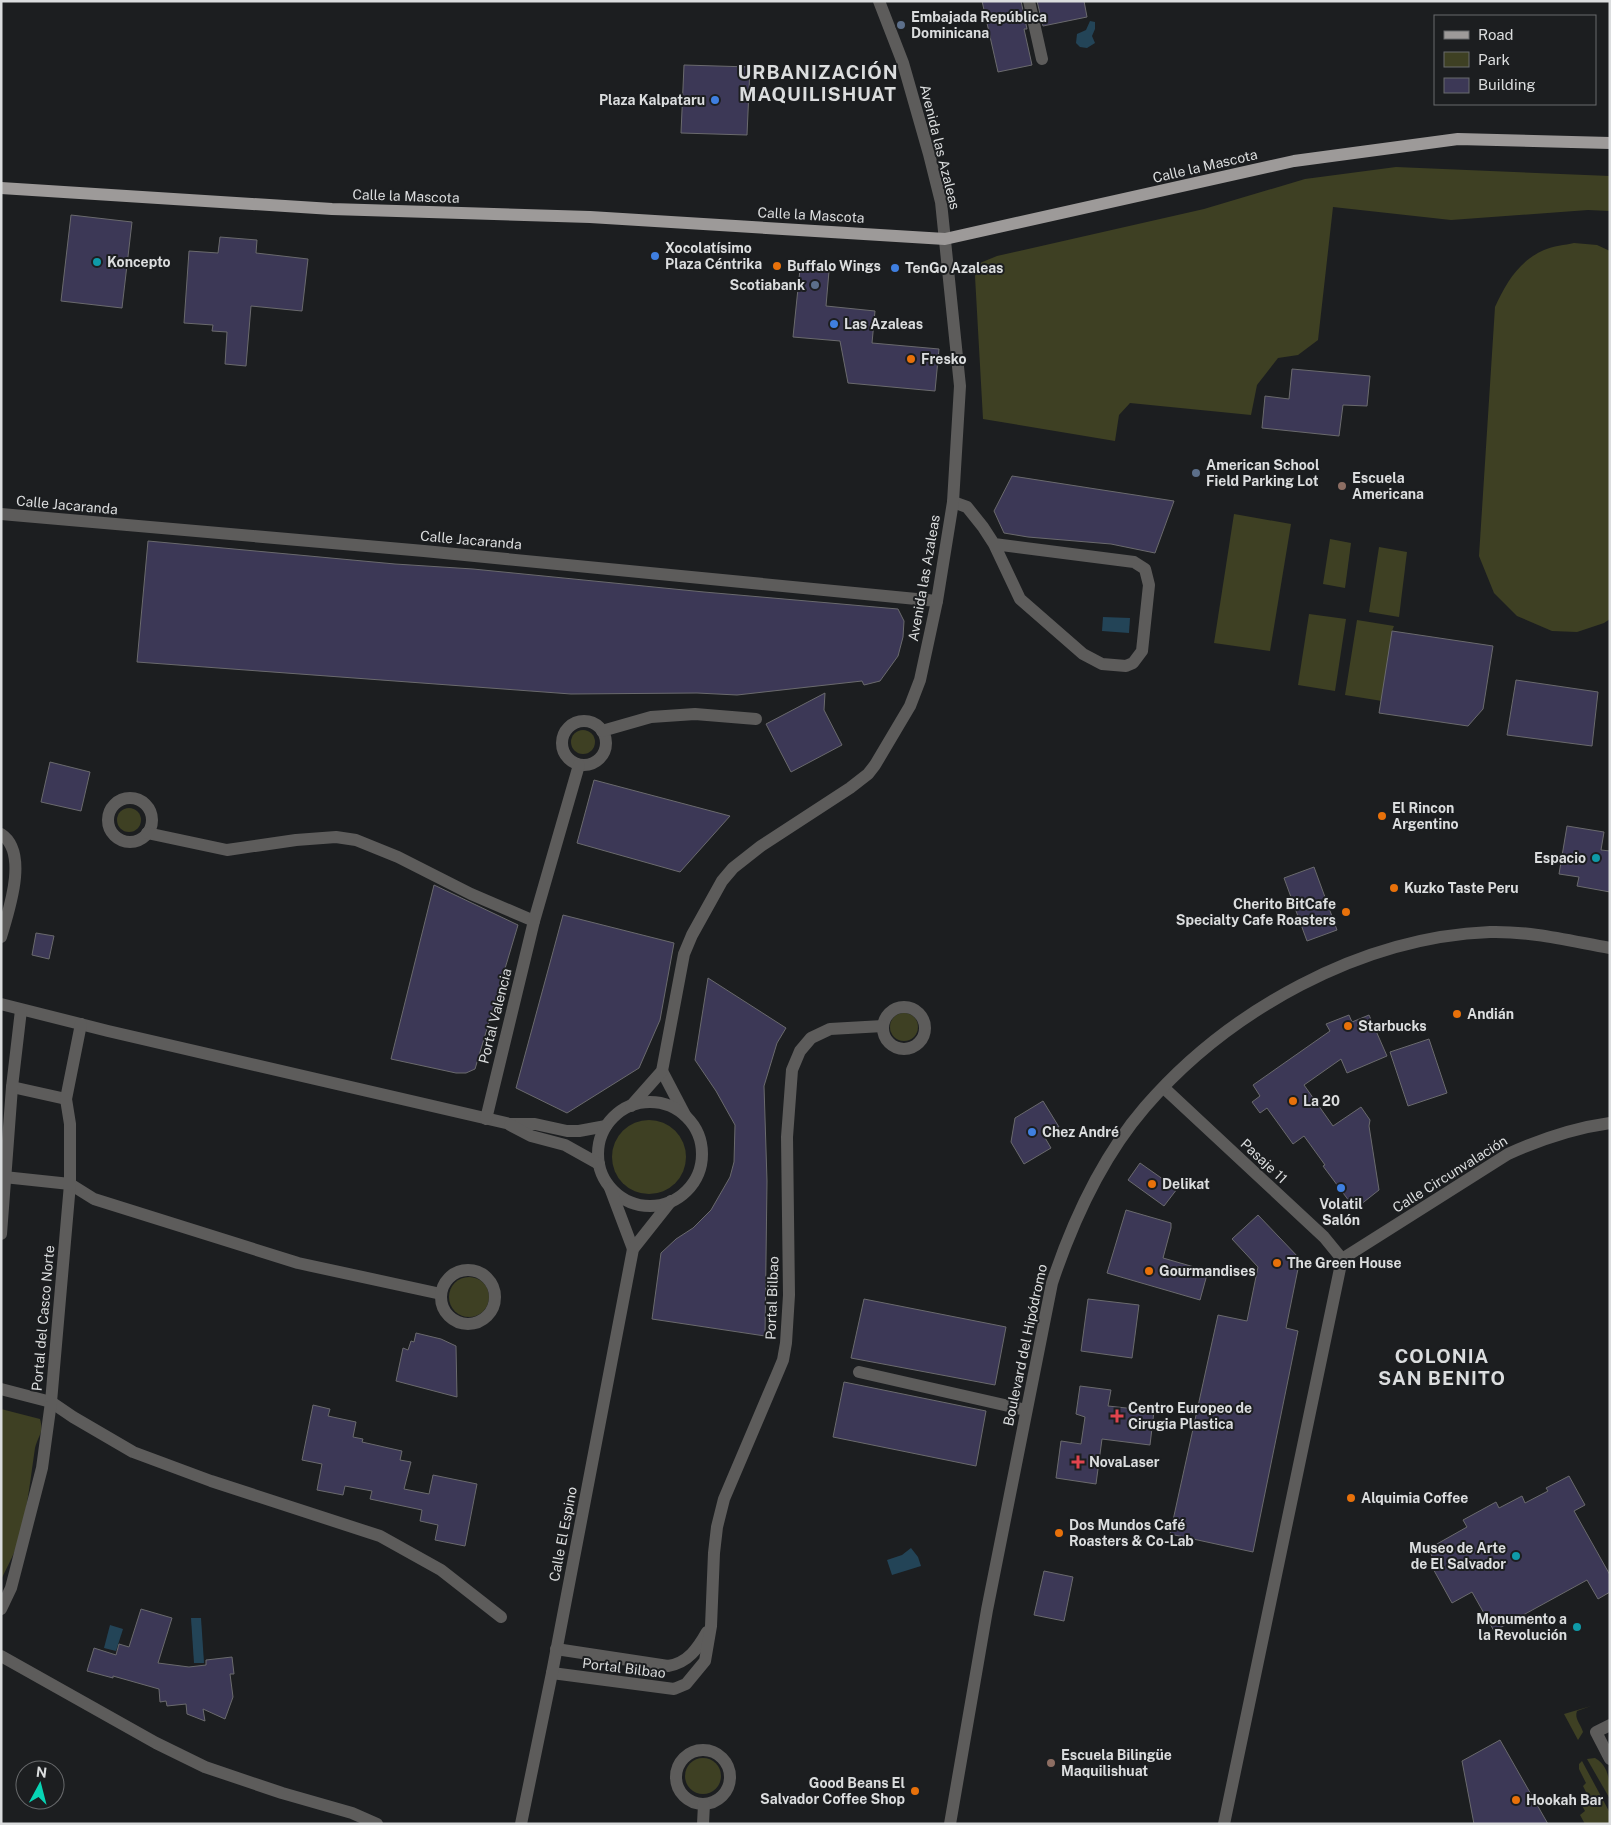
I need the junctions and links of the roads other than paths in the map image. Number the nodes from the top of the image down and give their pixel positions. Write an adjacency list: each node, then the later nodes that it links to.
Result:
1 (879, 1): 6 (street, Avenida las Azaleas)
2 (1029, 1): 3 (street)
3 (1042, 59)
4 (1610, 143): 6 (main road, Calle la Mascota)
5 (1, 188): 6 (main road, Calle la Mascota)
6 (946, 239): 7 (street, Avenida las Azaleas)
7 (953, 502): 9 (street); 10 (street, Avenida las Azaleas)
8 (1, 514): 10 (street, Calle Jacaranda)
9 (994, 544): 9 (street)
10 (937, 601): 23 (street, Avenida las Azaleas)
11 (756, 718): 12 (street)
12 (602, 731): 13 (street); 13 (street)
13 (579, 764): 16 (street, Portal Valencia)
14 (1, 834): 17 (street)
15 (147, 834): 16 (street)
16 (534, 921): 29 (street, Portal Valencia)
17 (1, 936)
18 (1610, 948): 25 (street, Boulevard del Hipódromo)
19 (1, 1004): 20 (street)
20 (21, 1010): 21 (street); 24 (street)
21 (81, 1024): 26 (street, Portal del Casco Norte); 29 (street)
22 (883, 1026): 49 (street, Portal Bilbao)
23 (662, 1071): 27 (street, Avenida las Azaleas); 28 (street)
24 (12, 1087): 26 (street); 34 (street)
25 (1164, 1088): 41 (street, Pasaje 11); 46 (street, Boulevard del Hipódromo)
26 (66, 1099): 35 (street, Portal del Casco Norte)
27 (632, 1106): 28 (street); 32 (street)
28 (686, 1118): 37 (street)
29 (486, 1119): 31 (street)
30 (1610, 1123): 41 (street, Calle Circunvalación)
31 (510, 1124): 32 (street); 33 (street)
32 (606, 1126): 33 (street)
33 (599, 1164): 36 (street)
34 (4, 1177): 35 (street); 38 (street)
35 (70, 1184): 42 (street); 45 (street, Portal del Casco Norte)
36 (609, 1186): 37 (street); 40 (street)
37 (671, 1201): 40 (street, Calle El Espino)
38 (2, 1219): 39 (street)
39 (1, 1234)
40 (633, 1249): 50 (street, Calle El Espino)
41 (1342, 1259): 62 (street)
42 (440, 1294): 42 (street)
43 (859, 1372): 46 (street)
44 (1, 1389): 45 (street)
45 (51, 1402): 47 (street, Portal del Casco Norte); 48 (street)
46 (1026, 1410): 61 (street, Boulevard del Hipódromo)
47 (1, 1609)
48 (502, 1617)
49 (712, 1626): 52 (street, Portal Bilbao); 54 (street, Portal Bilbao)
50 (556, 1649): 52 (street, Portal Bilbao); 53 (street, Calle El Espino)
51 (1, 1656): 58 (street)
52 (634, 1660): 54 (street)
53 (552, 1673): 54 (street, Portal Bilbao); 59 (street, Calle El Espino)
54 (631, 1684)
55 (1610, 1725): 56 (street)
56 (1610, 1759)
57 (704, 1804): 57 (street); 60 (street)
58 (377, 1824)
59 (521, 1824)
60 (703, 1824)
61 (950, 1824)
62 (1224, 1824)

